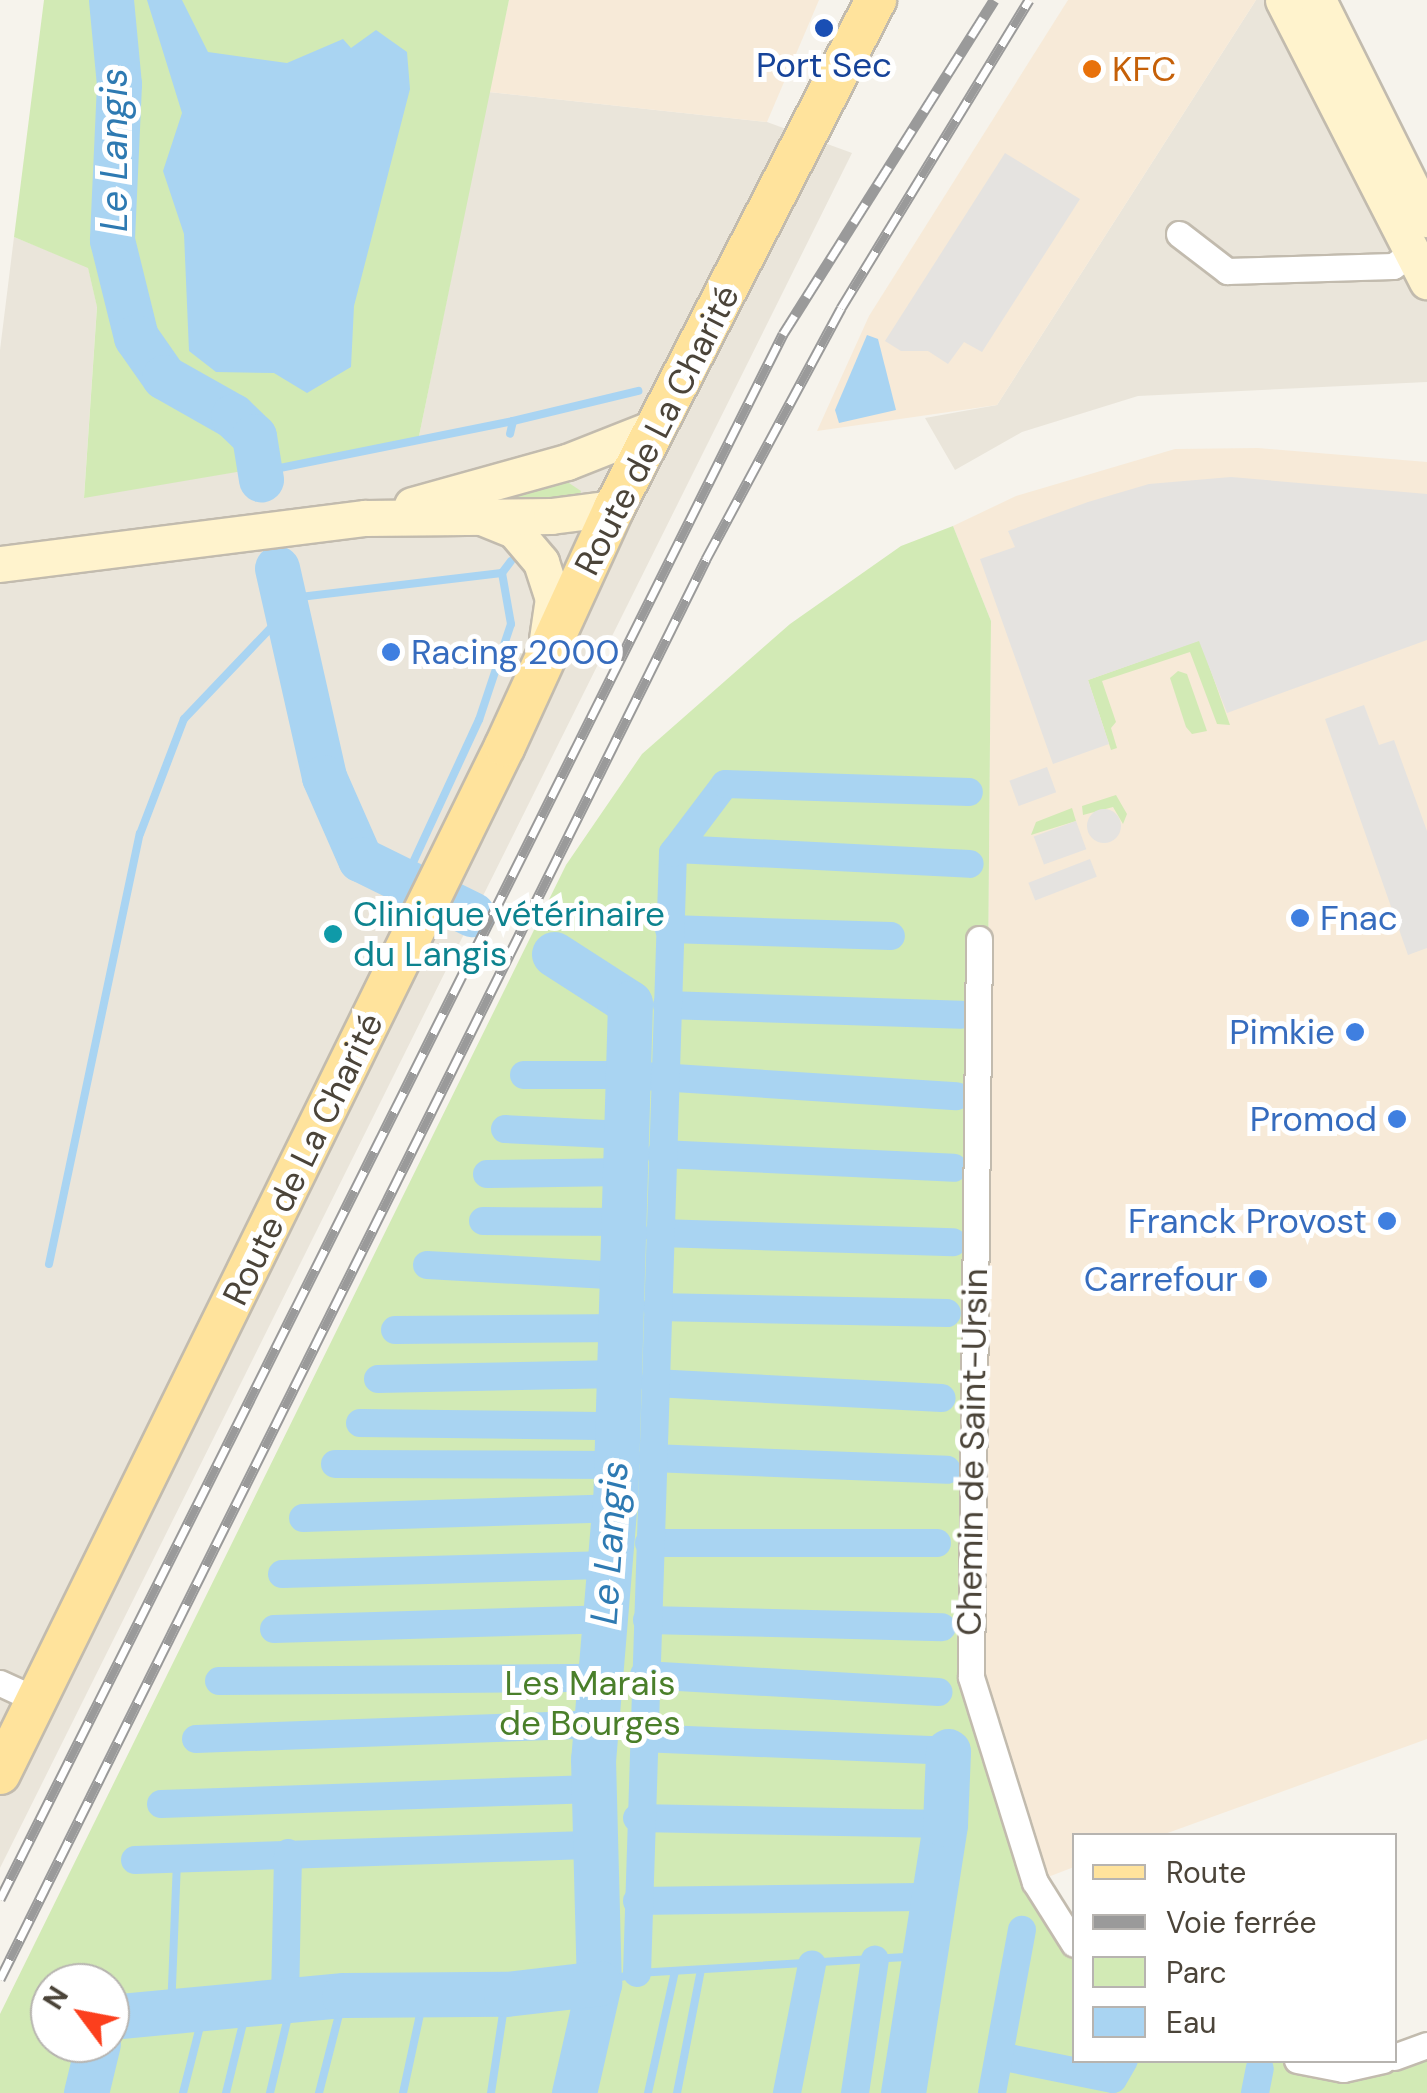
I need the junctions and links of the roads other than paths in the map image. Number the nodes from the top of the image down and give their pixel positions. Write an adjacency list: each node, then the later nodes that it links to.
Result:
1 (858, 0): 6 (main road, Route de La Charité)
2 (876, 0): 6 (main road, Route de La Charité)
3 (893, 0): 6 (main road)
4 (1283, 0): 9 (main road)
5 (1318, 0): 7 (main road)
6 (793, 168): 10 (main road, Route de La Charité)
7 (1427, 219)
8 (1179, 234): 9 (street)
9 (1419, 268)
10 (658, 426): 11 (main road); 12 (main road, Route de La Charité)
11 (567, 462): 12 (main road); 14 (main road)
12 (614, 508): 13 (main road); 16 (main road, Route de La Charité)
13 (479, 516): 14 (main road); 16 (main road)
14 (366, 518): 15 (main road)
15 (0, 564)
16 (545, 652): 19 (main road, Route de La Charité)
17 (979, 939): 21 (street, Chemin de Saint-Ursin)
18 (0, 1684): 19 (street)
19 (36, 1700): 20 (main road, Route de La Charité)
20 (0, 1774)
21 (1072, 1941)
22 (1427, 2045): 23 (street)
23 (1397, 2055)
24 (1312, 2063): 25 (street)
25 (1370, 2063)

